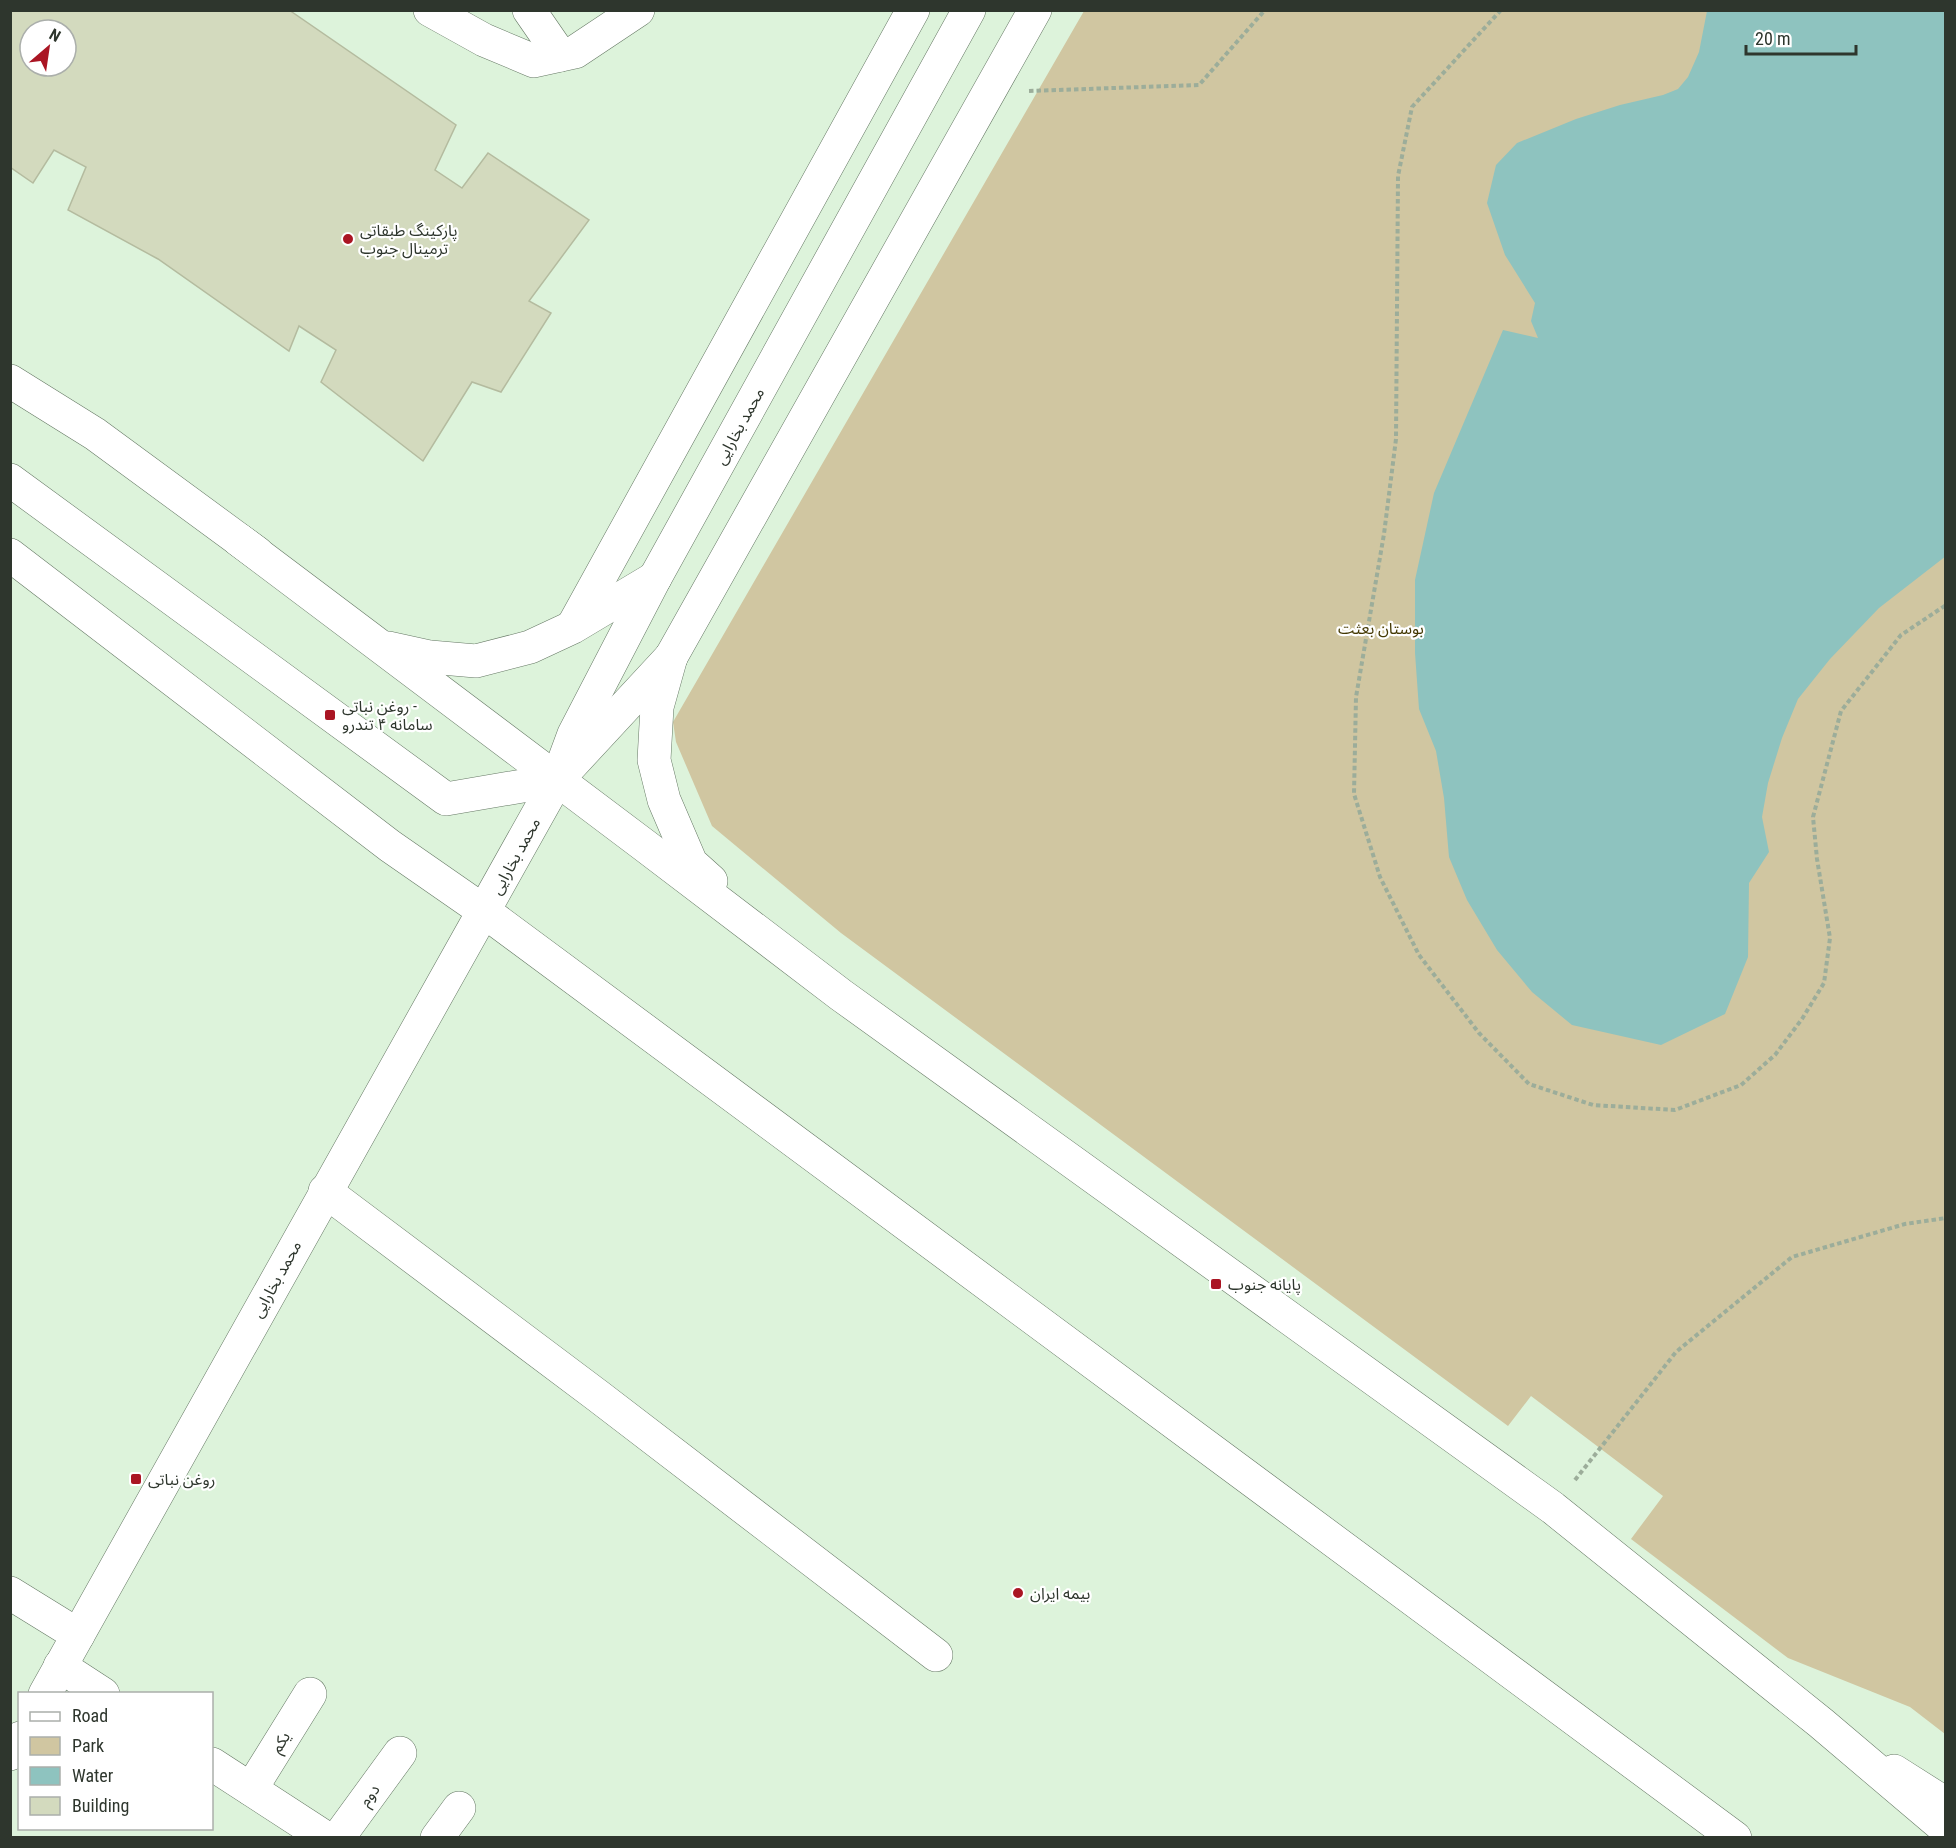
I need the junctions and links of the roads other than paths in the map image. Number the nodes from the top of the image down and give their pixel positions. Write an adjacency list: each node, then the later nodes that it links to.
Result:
1 (430, 10): 7 (main road)
2 (529, 10): 7 (main road)
3 (638, 10): 7 (main road)
4 (913, 10): 15 (main road)
5 (969, 10): 14 (main road, محمد بخارایی)
6 (1035, 10): 16 (main road)
7 (560, 55)
8 (10, 367): 10 (main road)
9 (10, 381): 10 (main road)
10 (45, 404): 12 (main road)
11 (10, 480): 17 (main road)
12 (239, 540): 15 (main road); 17 (main road)
13 (10, 555): 18 (main road)
14 (655, 578): 15 (main road); 17 (main road, محمد بخارایی)
15 (573, 627)
16 (671, 657): 17 (main road); 19 (main road)
17 (557, 780): 18 (main road, محمد بخارایی); 19 (main road)
18 (485, 912): 20 (main road, محمد بخارایی); 39 (main road)
19 (841, 995): 27 (main road)
20 (326, 1191): 22 (main road, محمد بخارایی); 23 (main road)
21 (10, 1593): 22 (main road)
22 (78, 1635): 24 (main road, محمد بخارایی)
23 (936, 1655)
24 (52, 1680): 25 (main road)
25 (96, 1692)
26 (310, 1694): 32 (main road, یکم)
27 (1821, 1723): 33 (main road); 35 (main road)
28 (18, 1741): 30 (main road)
29 (400, 1753): 37 (main road, دوم)
30 (10, 1754)
31 (213, 1765): 32 (main road)
32 (251, 1789): 36 (main road)
33 (1946, 1804)
34 (459, 1808): 38 (main road)
35 (1946, 1828)
36 (326, 1838)
37 (338, 1838)
38 (437, 1838)
39 (1735, 1838)

